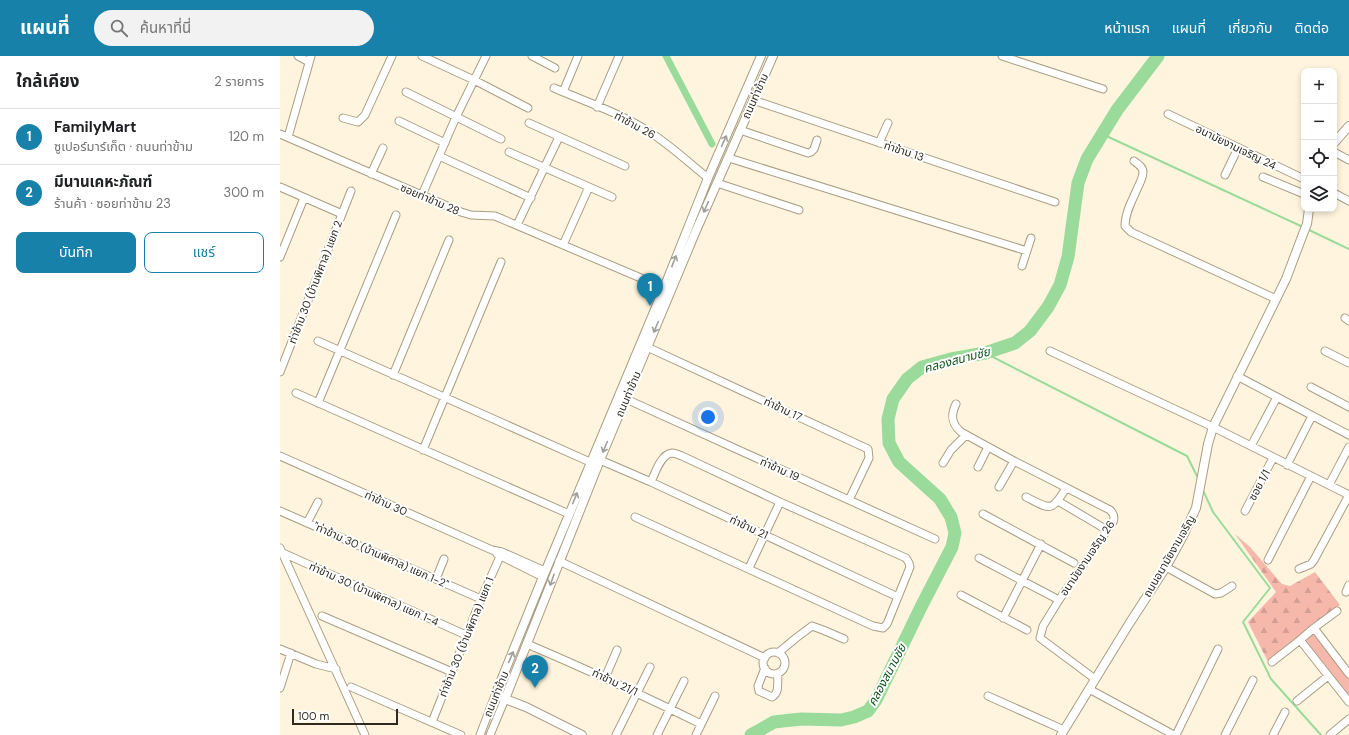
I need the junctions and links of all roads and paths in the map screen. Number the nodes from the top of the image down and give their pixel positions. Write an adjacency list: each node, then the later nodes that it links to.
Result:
1 (298, 56): 11 (street)
2 (392, 56): 23 (street)
3 (422, 56): 13 (street)
4 (486, 56): 13 (street)
5 (532, 56): 12 (street)
6 (578, 56): 17 (street)
7 (619, 56): 19 (street)
8 (761, 56): 50 (street, ถนนท่าข้าม, one-way to 8)
9 (773, 56): 18 (street, ถนนท่าข้าม)
10 (1002, 56): 15 (street)
11 (310, 59): 30 (street)
12 (555, 68)
13 (474, 80): 20 (street); 22 (street)
14 (554, 88): 17 (street, ท่าข้าม 26)
15 (1103, 89)
16 (406, 92): 22 (street)
17 (563, 92): 19 (street, ท่าข้าม 26)
18 (753, 100): 28 (street, ถนนท่าข้าม); 36 (street, ท่าข้าม 13)
19 (597, 107): 50 (street, ท่าข้าม 26)
20 (528, 108)
21 (1168, 114): 38 (street, อนามัยงามเจริญ 24)
22 (456, 117): 32 (street); 35 (street)
23 (343, 118)
24 (399, 121): 35 (street)
25 (888, 123): 36 (street)
26 (529, 124): 31 (street)
27 (1349, 126): 34 (street)
28 (740, 130): 33 (street); 42 (street, ถนนท่าข้าม)
29 (280, 134): 30 (street, ซอยท่าข้าม 28)
30 (288, 137): 47 (street, ซอยท่าข้าม 28)
31 (559, 137): 45 (street); 46 (street)
32 (501, 139)
33 (817, 140)
34 (1337, 140)
35 (445, 143): 41 (street)
36 (879, 143): 63 (street, ท่าข้าม 13)
37 (383, 148): 47 (street)
38 (1238, 148): 48 (street); 51 (street, อนามัยงามเจริญ 24)
39 (509, 152): 46 (street)
40 (1337, 154): 44 (street)
41 (439, 156): 58 (street); 61 (street)
42 (728, 158): 52 (street, ถนนท่าข้าม); 72 (street)
43 (1134, 160): 77 (street)
44 (1349, 160)
45 (625, 166)
46 (544, 168): 54 (street); 61 (street)
47 (371, 174): 58 (street, ซอยท่าข้าม 28)
48 (1225, 175)
49 (1263, 177): 56 (street)
50 (708, 178): 76 (street, ถนนท่าข้าม, one-way to 50)
51 (1301, 178)
52 (717, 183): 64 (street); 76 (street, ถนนท่าข้าม, one-way to 76)
53 (280, 187): 60 (street)
54 (589, 187): 59 (street); 71 (street)
55 (351, 191): 66 (street, ท่าข้าม 30 (บ้านพิศาล) แยก 2)
56 (1301, 193)
57 (1337, 195): 62 (street)
58 (422, 196): 68 (street, ซอยท่าข้าม 28)
59 (612, 197)
60 (304, 198): 66 (street); 73 (street)
61 (531, 198): 68 (street)
62 (1349, 201)
63 (1055, 202)
64 (799, 210)
65 (1309, 212): 77 (street, ถนนอนามัยงามเจริญ)
66 (342, 214): 84 (street, ท่าข้าม 30 (บ้านพิศาล) แยก 2)
67 (396, 215): 80 (street)
68 (517, 225): 71 (street, ซอยท่าข้าม 28)
69 (1031, 238): 72 (street)
70 (449, 240): 85 (street)
71 (563, 245): 76 (street, ซอยท่าข้าม 28)
72 (1027, 251): 75 (street)
73 (280, 257)
74 (501, 262): 89 (street)
75 (1022, 266)
76 (667, 290): 79 (street, ถนนท่าข้าม, one-way to 79); 107 (street, ถนนท่าข้าม)
77 (1276, 299): 86 (street, ถนนอนามัยงามเจริญ)
78 (318, 341): 80 (street)
79 (647, 347): 91 (street, ถนนท่าข้าม); 118 (street, ท่าข้าม 17)
80 (340, 351): 85 (street); 92 (street)
81 (1325, 351): 83 (street)
82 (1050, 352): 96 (street)
83 (1349, 363)
84 (280, 372)
85 (392, 374): 89 (street)
86 (1237, 376): 90 (street); 96 (street, ถนนอนามัยงามเจริญ)
87 (1311, 387): 94 (street)
88 (296, 393): 92 (street)
89 (445, 397): 102 (street); 107 (street)
90 (1277, 397): 95 (street); 99 (street)
91 (626, 399): 105 (street, ถนนท่าข้าม, one-way to 105); 118 (street, ท่าข้าม 19)
92 (318, 403): 102 (street)
93 (956, 404): 97 (street, อนามัยงามเจริญ 26)
94 (1349, 407)
95 (1312, 416): 98 (street); 109 (street)
96 (1213, 427): 99 (street); 139 (street, ถนนอนามัยงามเจริญ)
97 (966, 435): 100 (street, อนามัยงามเจริญ 26); 108 (street)
98 (1349, 435)
99 (1251, 446): 104 (street)
100 (988, 447): 106 (street, อนามัยงามเจริญ 26); 110 (street)
101 (1349, 447): 113 (street)
102 (424, 450): 124 (street)
103 (280, 456): 133 (street, ท่าข้าม 30)
104 (1273, 458): 109 (street); 123 (street, ซอย 1/1)
105 (600, 460): 112 (street, ท่าข้าม 21); 137 (street, ถนนท่าข้าม)
106 (1014, 461): 114 (street); 115 (street, อนามัยงามเจริญ 26)
107 (590, 462): 124 (street, ถนนท่าข้าม, one-way to 107)
108 (943, 463)
109 (1287, 465): 111 (street)
110 (978, 467)
111 (1311, 476): 113 (street); 136 (street)
112 (651, 482): 121 (street); 129 (street, ท่าข้าม 21)
113 (1329, 485): 116 (street)
114 (999, 487)
115 (1066, 488): 119 (street); 128 (street, อนามัยงามเจริญ 26)
116 (1349, 495): 141 (street)
117 (1026, 497): 119 (street)
118 (849, 500): 130 (street, ท่าข้าม 19)
119 (1058, 501): 128 (street)
120 (318, 502): 127 (street)
121 (780, 502): 129 (street); 147 (street)
122 (280, 511): 127 (street, "ท่าข้าม 30 (บ้านพิศาล) แยก 1-2")
123 (1245, 512)
124 (569, 514): 142 (street, ถนนท่าข้าม)
125 (983, 514): 131 (street)
126 (635, 517): 140 (street)
127 (308, 523): 143 (street, "ท่าข้าม 30 (บ้านพิศาล) แยก 1-2")
128 (1107, 530): 149 (street, อนามัยงามเจริญ 26)
129 (765, 535): 140 (street); 147 (street, ท่าข้าม 21)
130 (935, 539)
131 (1041, 544): 138 (street); 144 (street)
132 (281, 551): 155 (street, ท่าข้าม 30 (บ้านพิศาล) แยก 1-4); 169 (street)
133 (501, 554): 142 (street, ท่าข้าม 30); 148 (street, ท่าข้าม 30 (บ้านพิศาล) แยก 1)
134 (980, 558): 144 (street)
135 (444, 559): 143 (street)
136 (1268, 560)
137 (559, 561): 158 (street, ถนนท่าข้าม, one-way to 158); 164 (street)
138 (1074, 563)
139 (1166, 567): 145 (street); 175 (street, ถนนอนามัยงามเจริญ)
140 (749, 568): 147 (street)
141 (1299, 569)
142 (544, 574): 182 (street, ถนนท่าข้าม, one-way to 142)
143 (436, 579): 148 (street, "ท่าข้าม 30 (บ้านพิศาล) แยก 1-2")
144 (1022, 580): 149 (street); 152 (street)
145 (1232, 586)
146 (961, 595): 152 (street)
147 (898, 596)
148 (481, 599): 155 (street, ท่าข้าม 30 (บ้านพิศาล) แยก 1)
149 (1059, 600): 175 (street, อนามัยงามเจริญ 26)
150 (1337, 611): 153 (street)
151 (322, 616): 170 (street)
152 (1002, 618): 154 (street)
153 (1314, 628): 157 (street); 166 (street)
154 (1028, 630)
155 (466, 635): 170 (street, ท่าข้าม 30 (บ้านพิศาล) แยก 1)
156 (844, 639): 163 (street)
157 (1300, 640): 165 (street); 173 (street)
158 (527, 644): 174 (street, ท่าข้าม 21/1); 185 (street, ถนนท่าข้าม)
159 (280, 649): 162 (street)
160 (1218, 649): 194 (street)
161 (617, 650): 174 (street)
162 (291, 653): 169 (street); 179 (street)
163 (778, 653): 164 (street); 171 (street)
164 (765, 658): 168 (street)
165 (1272, 662)
166 (1346, 664): 172 (street)
167 (650, 667): 181 (street)
168 (765, 668): 171 (street); 171 (street)
169 (336, 669): 195 (street)
170 (452, 672): 191 (street, ท่าข้าม 30 (บ้านพิศาล) แยก 1)
171 (778, 674)
172 (1349, 674)
173 (1328, 676): 186 (street); 187 (street)
174 (605, 678): 181 (street, ท่าข้าม 21/1)
175 (1095, 679): 180 (street, ถนนอนามัยงามเจริญ)
176 (1253, 680): 203 (street)
177 (684, 681): 188 (street)
178 (351, 687): 191 (street)
179 (280, 688)
180 (1089, 689): 193 (street, ถนนอนามัยงามเจริญ); 194 (street)
181 (637, 692): 188 (street, ท่าข้าม 21/1); 200 (street)
182 (496, 693): 185 (street); 197 (street, ถนนท่าข้าม)
183 (715, 696): 192 (street)
184 (988, 696): 193 (street)
185 (505, 699): 198 (street, ถนนท่าข้าม); 199 (street)
186 (1297, 701)
187 (1349, 702)
188 (670, 709): 192 (street, ท่าข้าม 21/1); 201 (street)
189 (1285, 712): 204 (street)
190 (1349, 719): 205 (street)
191 (432, 722): 196 (street)
192 (701, 724): 202 (street)
193 (1063, 733)
194 (1172, 734)
195 (365, 735)
196 (461, 735)
197 (480, 735)
198 (490, 735)
199 (582, 735)
200 (616, 735)
201 (657, 735)
202 (696, 735)
203 (1225, 735)
204 (1273, 735)
205 (1330, 735)

